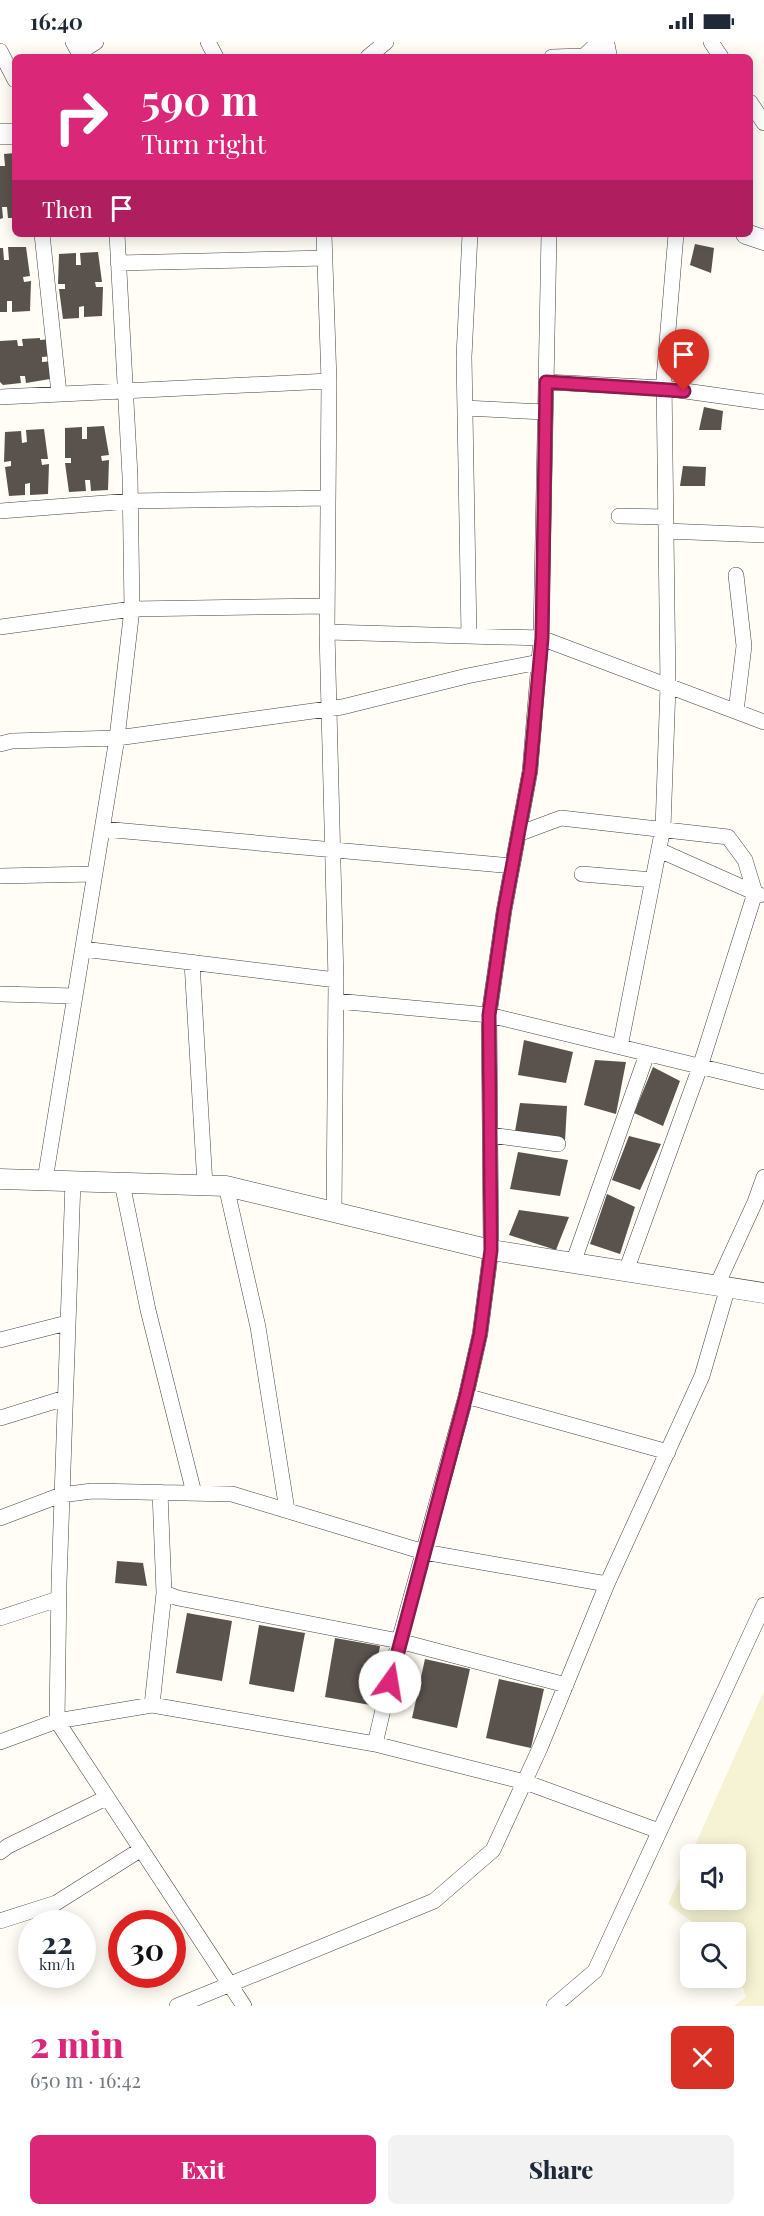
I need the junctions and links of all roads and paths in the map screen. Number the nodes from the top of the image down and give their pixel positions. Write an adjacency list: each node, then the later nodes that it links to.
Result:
1 (73, 42): 2 (street)
2 (96, 42)
3 (386, 42): 6 (street)
4 (599, 42): 7 (street)
5 (0, 51): 8 (street)
6 (372, 54)
7 (586, 54)
8 (12, 74)
9 (753, 106): 10 (street)
10 (764, 123)
11 (42, 237): 23 (street)
12 (117, 237): 18 (street)
13 (324, 237): 17 (street)
14 (470, 237): 26 (street)
15 (549, 237): 20 (street)
16 (676, 237): 21 (street)
17 (325, 258): 18 (street); 19 (street)
18 (118, 263): 22 (street)
19 (329, 381): 22 (street); 28 (street)
20 (546, 382): 21 (street); 27 (street)
21 (664, 388): 25 (street); 32 (street)
22 (125, 389): 23 (street); 29 (street)
23 (59, 393): 24 (street)
24 (0, 397)
25 (764, 402)
26 (465, 408): 27 (street); 39 (street)
27 (545, 412): 40 (street)
28 (328, 498): 29 (street); 35 (street)
29 (131, 501): 30 (street); 36 (street)
30 (0, 512)
31 (619, 516): 32 (street)
32 (666, 524): 33 (street); 42 (street)
33 (764, 535)
34 (736, 575): 44 (street)
35 (327, 606): 36 (street); 38 (street)
36 (132, 609): 37 (street); 46 (street)
37 (0, 627)
38 (327, 632): 39 (street); 43 (street)
39 (469, 636): 40 (street)
40 (542, 638): 41 (street); 42 (street)
41 (539, 662): 43 (street); 50 (street)
42 (668, 686): 44 (street); 48 (street)
43 (329, 708): 46 (street); 51 (street)
44 (736, 711): 45 (street)
45 (764, 722)
46 (117, 738): 47 (street); 49 (street)
47 (0, 744)
48 (663, 828): 50 (street); 52 (street); 58 (street)
49 (103, 829): 51 (street); 54 (street)
50 (518, 834): 53 (street)
51 (332, 849): 53 (street); 61 (street)
52 (659, 850): 57 (street); 58 (street)
53 (512, 866): 65 (street)
54 (95, 874): 56 (street); 59 (street)
55 (582, 874): 57 (street)
56 (0, 876)
57 (653, 880): 66 (street)
58 (760, 895): 68 (street)
59 (83, 949): 60 (street); 63 (street)
60 (192, 962): 61 (street); 77 (street)
61 (336, 980): 64 (street)
62 (0, 994): 63 (street)
63 (75, 996): 74 (street)
64 (336, 1001): 65 (street); 79 (street)
65 (489, 1015): 66 (street); 70 (street)
66 (620, 1047): 67 (street)
67 (647, 1054): 68 (street); 81 (street)
68 (700, 1067): 69 (street); 82 (street)
69 (764, 1082)
70 (490, 1136): 71 (street); 80 (street)
71 (558, 1144)
72 (764, 1177): 83 (street)
73 (0, 1179): 74 (street)
74 (45, 1180): 75 (street)
75 (73, 1181): 76 (street); 85 (street)
76 (122, 1183): 77 (street); 92 (street)
77 (205, 1185): 78 (street)
78 (226, 1186): 79 (street); 94 (street)
79 (334, 1212): 80 (street)
80 (491, 1250): 81 (street); 87 (street)
81 (573, 1263): 82 (street)
82 (626, 1271): 83 (street)
83 (722, 1286): 84 (street); 90 (street)
84 (764, 1293)
85 (67, 1323): 86 (street); 88 (street)
86 (0, 1340)
87 (466, 1396): 90 (street); 96 (street)
88 (64, 1398): 89 (street); 93 (street)
89 (0, 1418)
90 (668, 1452): 97 (street)
91 (160, 1492): 92 (street); 93 (street); 98 (street)
92 (194, 1493): 94 (street)
93 (61, 1495): 95 (street); 99 (street)
94 (287, 1510): 96 (street)
95 (0, 1518)
96 (424, 1552): 97 (street); 102 (street)
97 (607, 1584): 103 (street)
98 (164, 1593): 102 (street); 104 (street)
99 (58, 1599): 101 (street); 105 (street)
100 (764, 1605): 110 (street)
101 (0, 1618)
102 (399, 1641): 103 (street); 107 (street)
103 (566, 1685): 108 (street)
104 (152, 1705): 105 (street); 107 (street)
105 (57, 1721): 106 (street); 109 (street)
106 (0, 1742)
107 (375, 1743): 108 (street)
108 (525, 1782): 110 (street); 114 (street)
109 (106, 1798): 111 (street); 112 (street)
110 (659, 1831): 117 (street)
111 (140, 1850): 113 (street); 114 (street)
112 (0, 1852)
113 (0, 1921)
114 (229, 1984): 115 (street); 116 (street)
115 (177, 2006)
116 (244, 2006)
117 (554, 2006)

